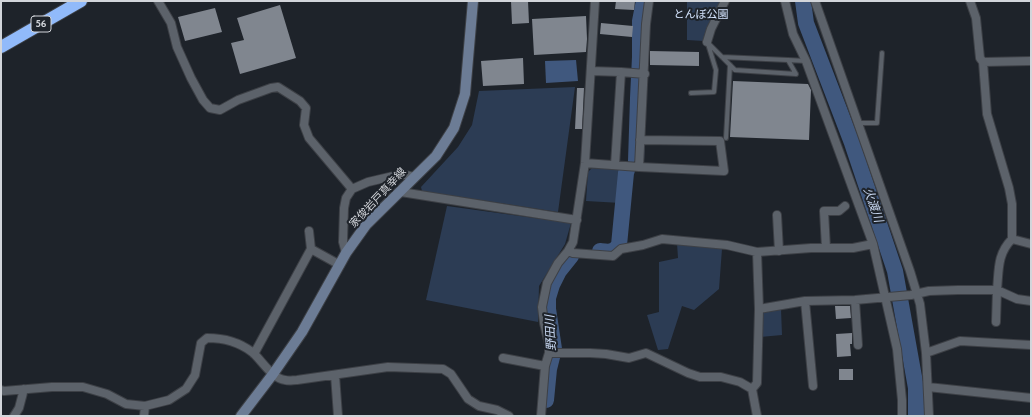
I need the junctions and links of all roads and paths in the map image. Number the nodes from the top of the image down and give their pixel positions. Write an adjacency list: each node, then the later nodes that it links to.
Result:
1 (81, 1): 11 (highway, 56)
2 (158, 1): 30 (street)
3 (473, 1): 29 (main road, 家俊岩戸真幸線)
4 (595, 1): 19 (street)
5 (649, 1): 21 (street)
6 (726, 1): 10 (street)
7 (785, 1): 15 (street)
8 (816, 1): 23 (street)
9 (970, 1): 17 (street)
10 (707, 42): 13 (lane); 22 (lane)
11 (1, 47)
12 (882, 53): 23 (lane)
13 (722, 57): 14 (lane); 18 (lane)
14 (788, 60): 15 (lane); 18 (lane)
15 (806, 61): 37 (street)
16 (1031, 61): 17 (street)
17 (984, 62): 36 (street)
18 (730, 65): 24 (lane)
19 (591, 71): 20 (street); 26 (street)
20 (621, 72): 21 (street); 27 (street)
21 (645, 74): 25 (street)
22 (691, 93)
23 (859, 123): 47 (street)
24 (726, 138)
25 (640, 140): 28 (street); 28 (street)
26 (584, 163): 27 (street); 34 (street)
27 (615, 165): 28 (street)
28 (640, 167)
29 (414, 177): 30 (street); 31 (main road, 家俊岩戸真幸線)
30 (352, 189): 44 (street)
31 (401, 192): 34 (street); 44 (main road, 家俊岩戸真幸線)
32 (845, 206): 39 (street)
33 (777, 215): 42 (street)
34 (576, 220): 41 (street)
35 (309, 232): 40 (street)
36 (1012, 239): 38 (street); 46 (street)
37 (873, 244): 39 (street); 48 (street)
38 (1031, 244)
39 (826, 248): 42 (street)
40 (311, 249): 45 (street); 58 (street)
41 (568, 251): 43 (street); 56 (street)
42 (779, 251): 43 (street)
43 (757, 252): 52 (street)
44 (346, 253): 45 (main road, 家俊岩戸真幸線)
45 (340, 265): 61 (main road, 家俊岩戸真幸線)
46 (998, 290): 47 (street); 51 (street); 53 (street)
47 (914, 294): 48 (street); 57 (street)
48 (888, 297): 49 (street); 77 (street)
49 (855, 300): 50 (street); 54 (street)
50 (805, 301): 52 (street); 63 (street)
51 (1031, 301)
52 (759, 309): 65 (street)
53 (996, 322)
54 (858, 345)
55 (1031, 345): 57 (street)
56 (549, 353): 60 (street); 65 (street)
57 (926, 353): 64 (street)
58 (254, 354): 61 (street); 69 (street)
59 (503, 358): 60 (street)
60 (545, 366): 75 (street)
61 (273, 374): 62 (street); 72 (main road, 家俊岩戸真幸線)
62 (335, 374): 73 (street); 74 (street)
63 (813, 386)
64 (928, 387): 68 (street); 78 (street)
65 (752, 389): 76 (street)
66 (1, 390): 67 (street)
67 (24, 390): 69 (street); 70 (street)
68 (1031, 398)
69 (145, 406): 71 (street)
70 (14, 416)
71 (144, 416)
72 (242, 416)
73 (338, 416)
74 (509, 416)
75 (541, 416)
76 (757, 416)
77 (902, 416)
78 (929, 416)

